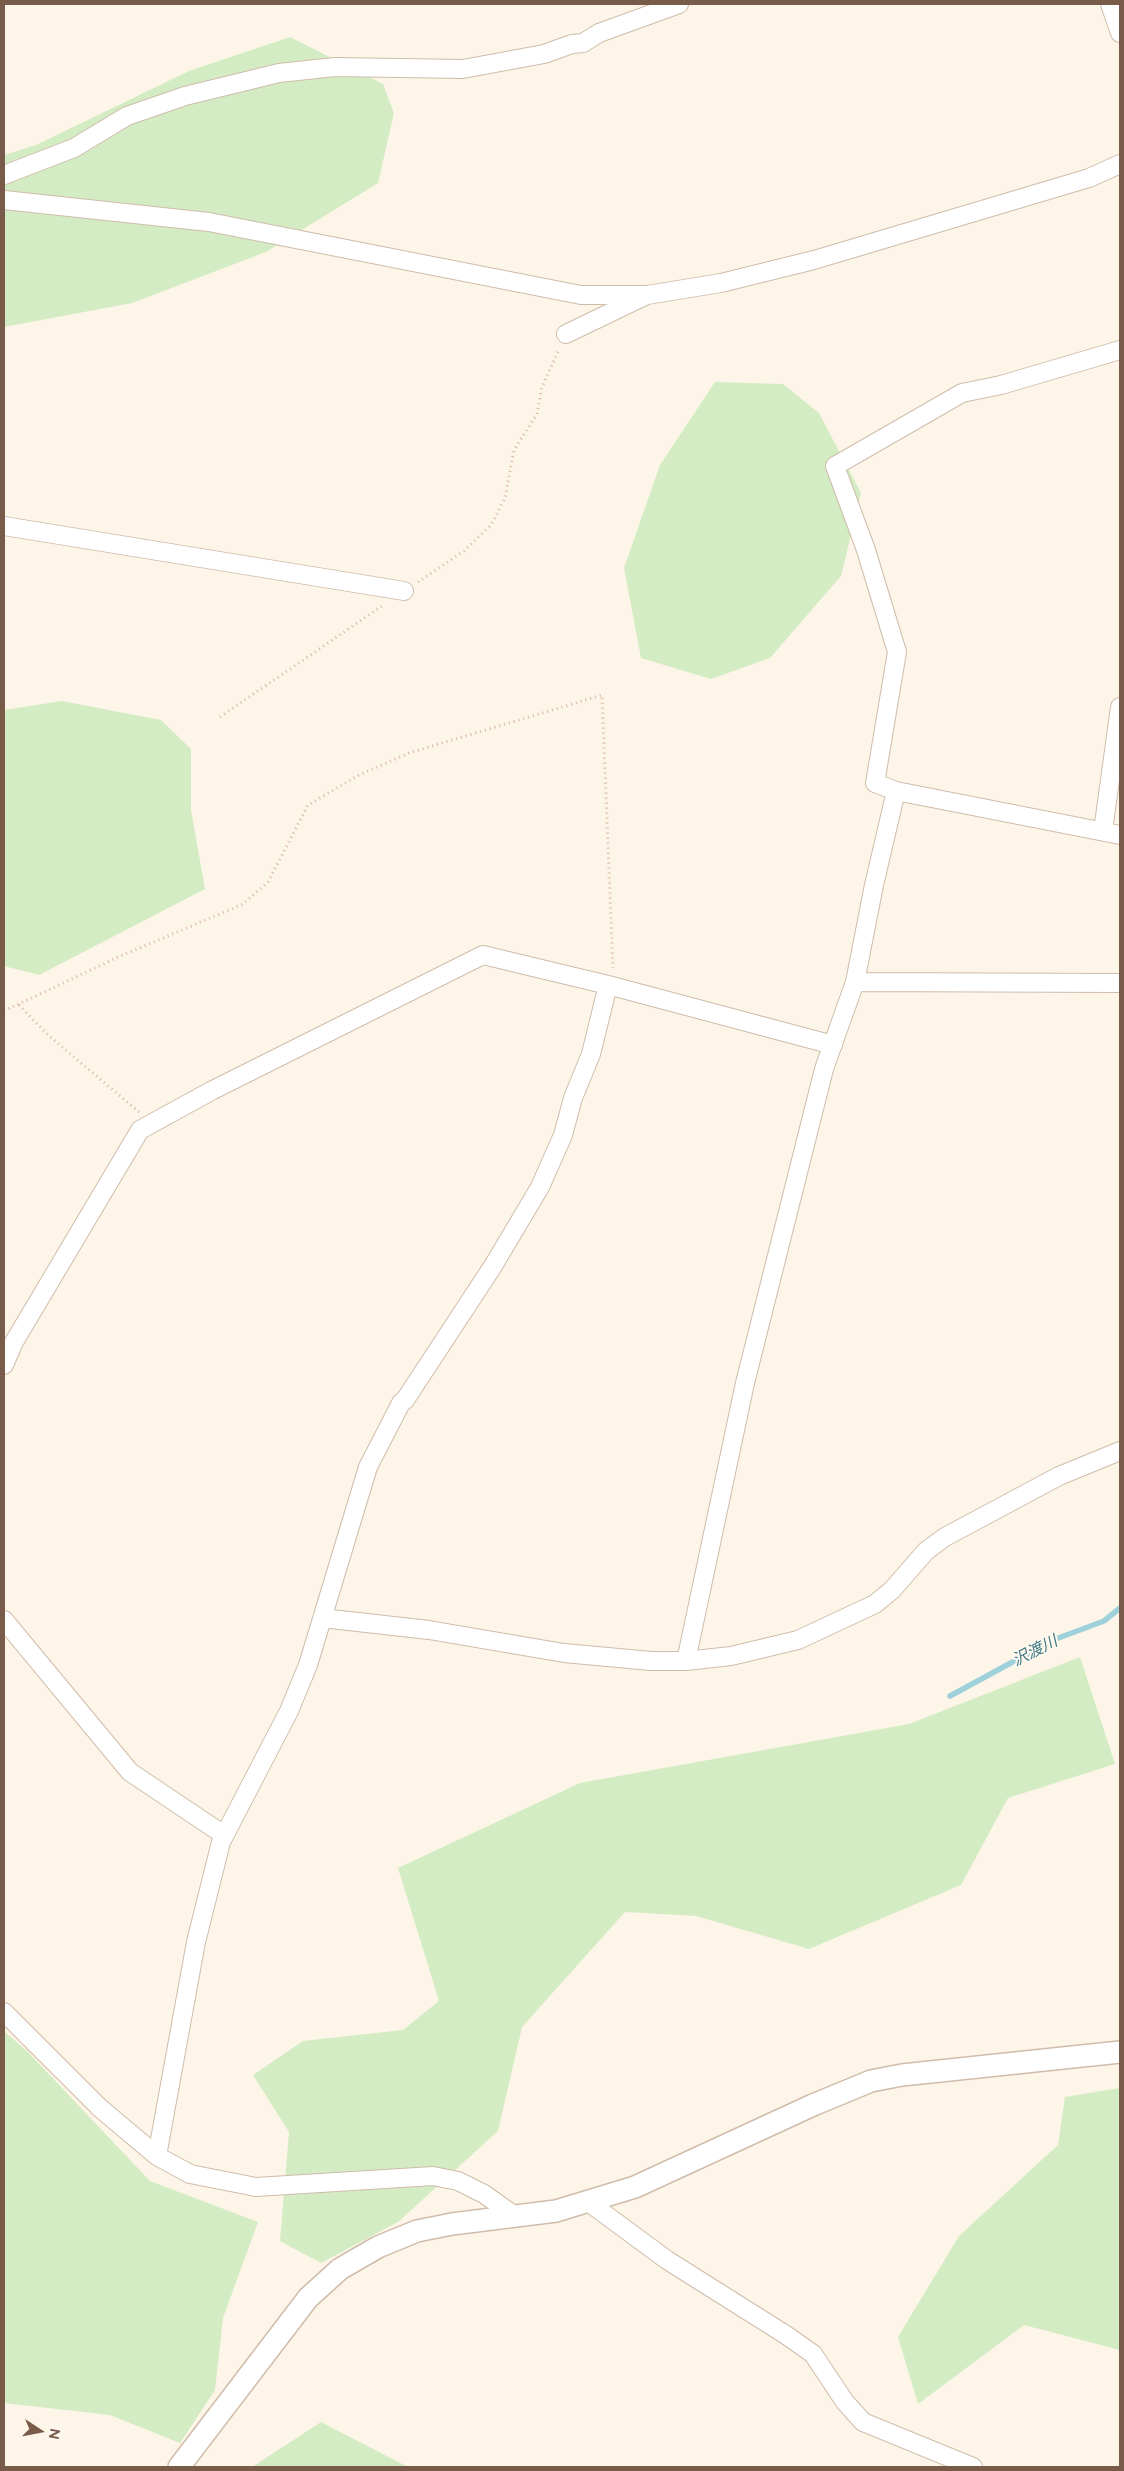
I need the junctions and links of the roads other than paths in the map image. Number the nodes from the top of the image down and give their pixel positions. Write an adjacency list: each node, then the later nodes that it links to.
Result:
1 (679, 4): 5 (street)
2 (1110, 4): 3 (street)
3 (1120, 33)
4 (1120, 164): 7 (street)
5 (4, 176)
6 (4, 200): 7 (street)
7 (646, 295): 8 (street)
8 (566, 334)
9 (1120, 350): 13 (street)
10 (4, 526): 11 (street)
11 (404, 591)
12 (1120, 707): 14 (street)
13 (896, 791): 14 (street); 16 (street)
14 (1103, 831): 15 (street)
15 (1120, 835)
16 (855, 982): 17 (street); 19 (street)
17 (1120, 983)
18 (608, 985): 19 (street); 20 (street); 23 (street)
19 (833, 1045): 25 (street)
20 (9, 1338): 21 (street)
21 (4, 1365)
22 (1120, 1450): 25 (street)
23 (322, 1618): 25 (street); 26 (street)
24 (4, 1620): 26 (street)
25 (686, 1661)
26 (224, 1836): 29 (street)
27 (4, 2012): 29 (street)
28 (1120, 2052): 30 (street)
29 (157, 2156): 31 (street)
30 (588, 2201): 31 (street); 33 (street)
31 (515, 2216): 32 (street)
32 (179, 2467)
33 (973, 2467)

